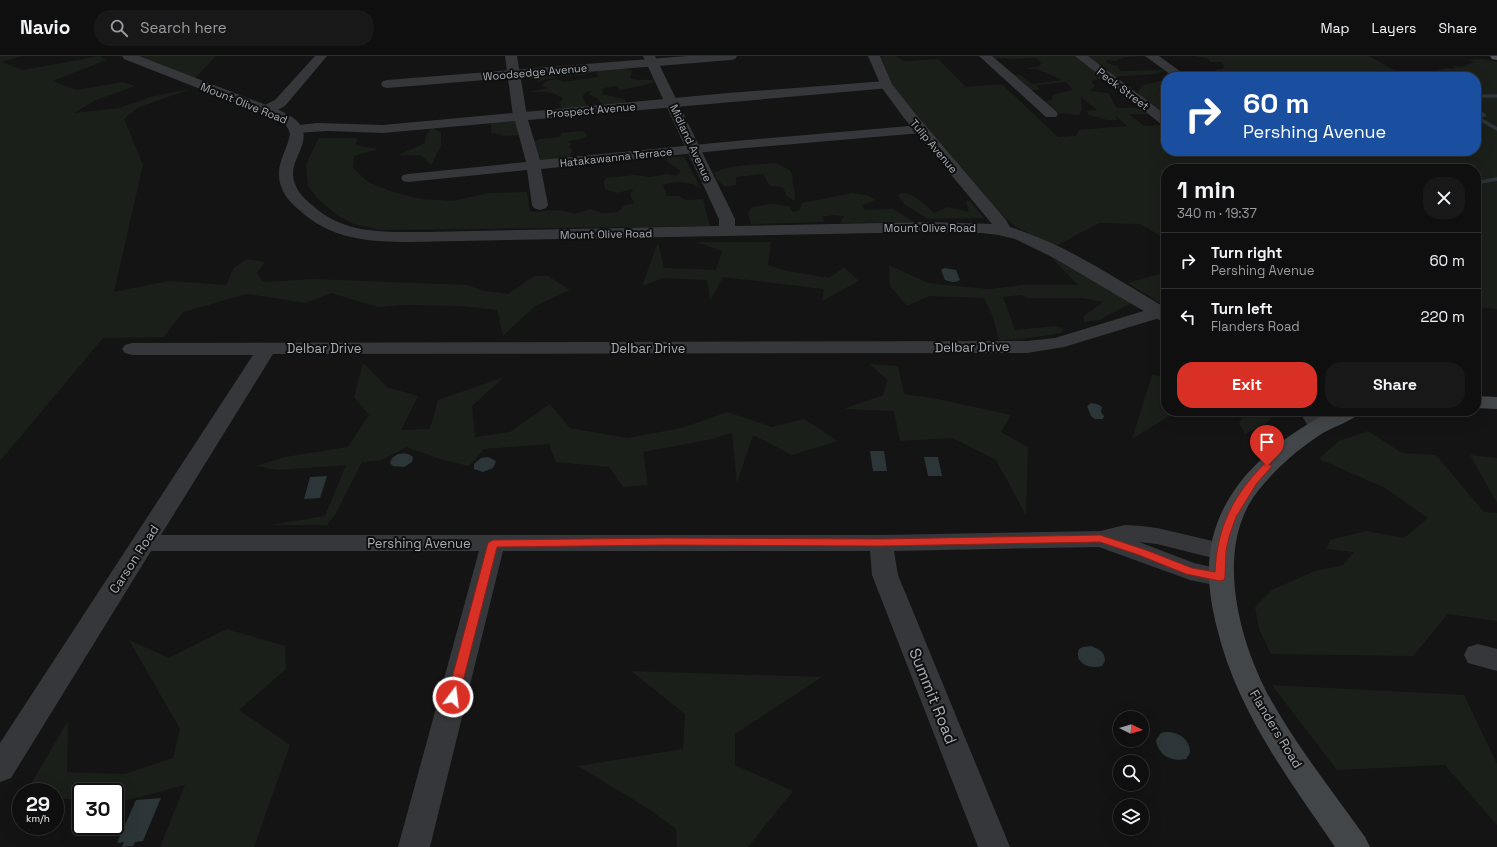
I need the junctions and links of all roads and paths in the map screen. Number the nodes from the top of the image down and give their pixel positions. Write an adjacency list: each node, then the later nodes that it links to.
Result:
1 (128, 56): 15 (street, Mount Olive Road)
2 (321, 56): 15 (street)
3 (511, 56): 11 (street)
4 (731, 56): 9 (street, Woodsedge Avenue)
5 (874, 56): 13 (street, Tulip Avenue)
6 (985, 56): 16 (street)
7 (1081, 56): 18 (street, Peck Street)
8 (1151, 56): 10 (street)
9 (650, 59): 11 (street, Woodsedge Avenue); 14 (street, Midland Avenue)
10 (1175, 72)
11 (514, 73): 12 (street, Woodsedge Avenue); 17 (street)
12 (387, 84)
13 (886, 85): 14 (street, Prospect Avenue); 20 (street, Tulip Avenue)
14 (672, 102): 17 (street, Prospect Avenue); 21 (street, Midland Avenue)
15 (266, 110): 19 (street, Mount Olive Road)
16 (1051, 114)
17 (520, 116): 19 (street, Prospect Avenue); 22 (street)
18 (1161, 117)
19 (296, 129): 26 (street, Mount Olive Road)
20 (921, 129): 21 (street, Hatakawanna Terrace); 25 (street, Tulip Avenue)
21 (693, 150): 22 (street, Hatakawanna Terrace); 26 (street, Midland Avenue)
22 (533, 166): 23 (street, Hatakawanna Terrace); 24 (street)
23 (408, 178)
24 (540, 205)
25 (1001, 230): 26 (street, Mount Olive Road); 27 (street, Mount Olive Road)
26 (728, 232)
27 (1161, 313)
28 (1161, 315): 30 (street, Delbar Drive)
29 (132, 348): 30 (street, Delbar Drive)
30 (267, 348): 37 (street, Carson Road)
31 (1481, 402): 32 (main road)
32 (1497, 403)
33 (1328, 416): 34 (main road, Flanders Road)
34 (1314, 419): 39 (main road, Flanders Road)
35 (1100, 539): 36 (street, Pershing Avenue); 39 (street, Pershing Avenue); 40 (street, Pershing Avenue)
36 (881, 542): 38 (street, Pershing Avenue); 43 (street, Summit Road)
37 (145, 543): 38 (street, Pershing Avenue); 41 (street, Carson Road)
38 (493, 543): 42 (street)
39 (1221, 551): 40 (main road, Flanders Road)
40 (1220, 577): 44 (main road, Flanders Road)
41 (0, 769)
42 (414, 847)
43 (994, 847)
44 (1354, 847)

